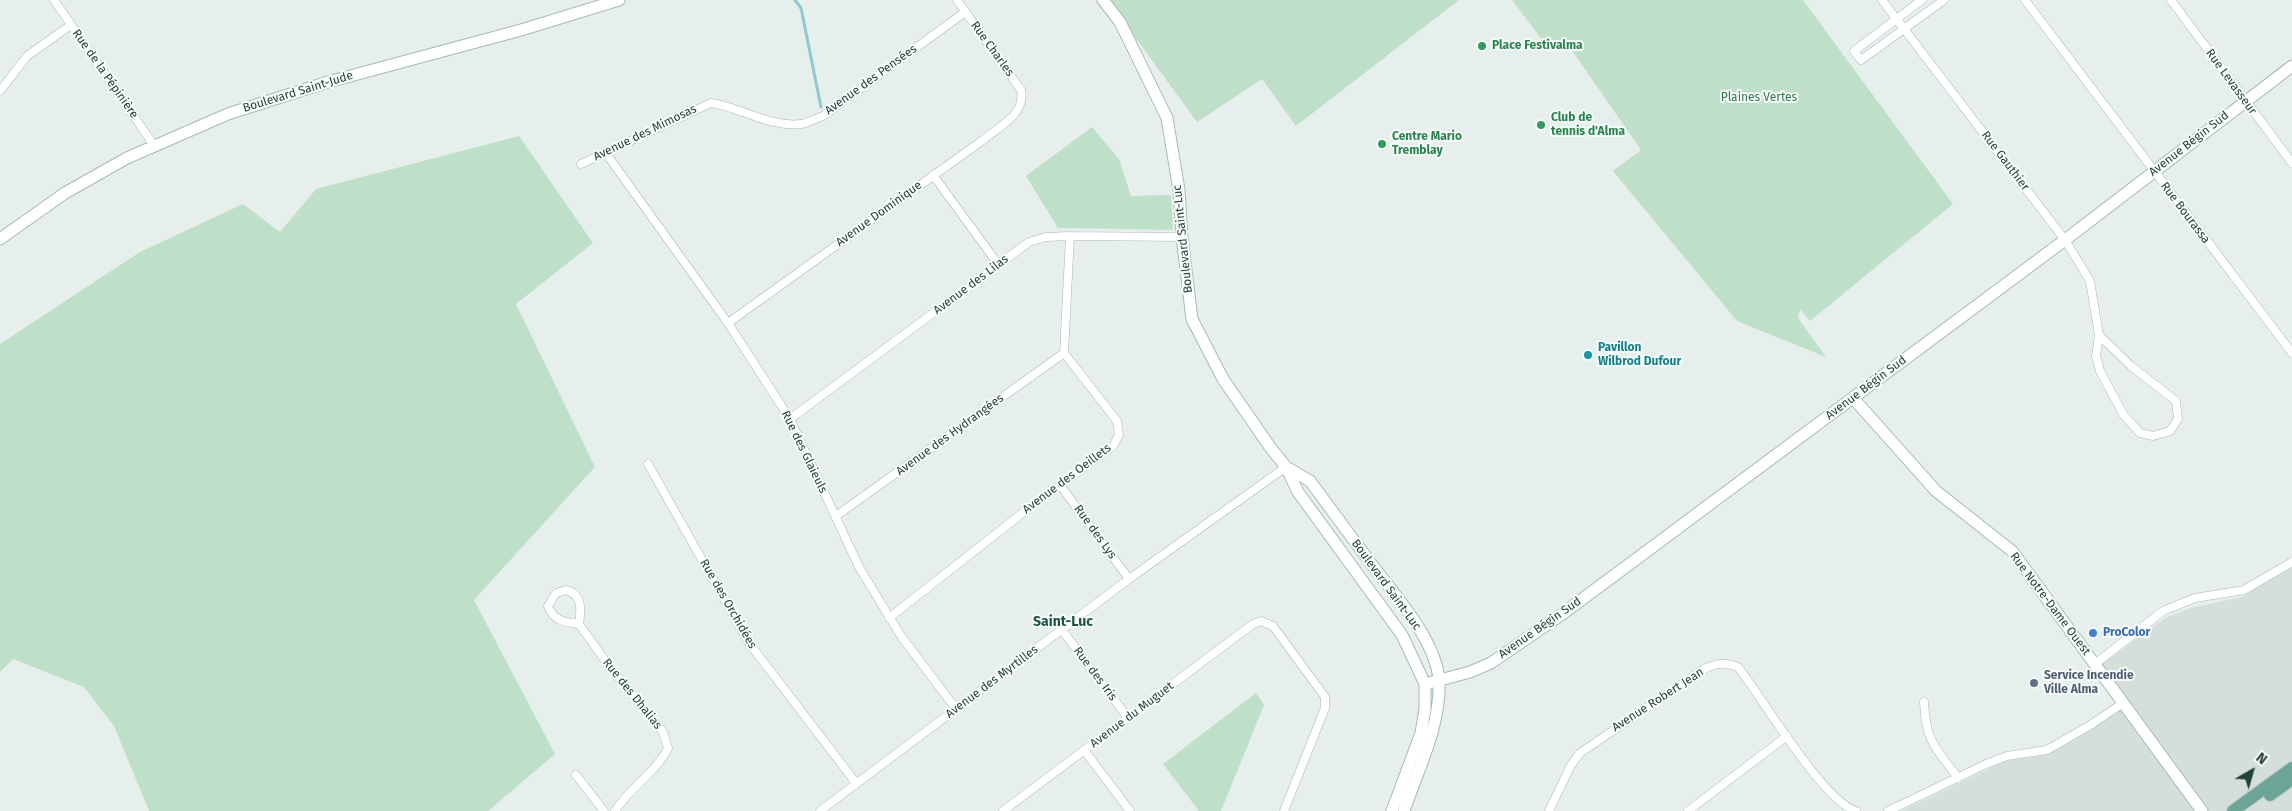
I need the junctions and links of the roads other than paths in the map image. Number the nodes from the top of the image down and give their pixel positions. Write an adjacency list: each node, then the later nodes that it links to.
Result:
1 (54, 0): 12 (street, Rue de la Pépinière)
2 (619, 0): 19 (street, Boulevard Saint-Jude)
3 (957, 0): 10 (street, Rue Charles)
4 (1103, 0): 26 (street, Boulevard Saint-Luc)
5 (1882, 0): 11 (street, Rue Gauthier)
6 (1922, 0): 11 (street)
7 (1944, 0): 13 (street)
8 (2025, 0): 23 (street, Rue Bourassa)
9 (2171, 0): 17 (street, Rue Levasseur)
10 (965, 12): 16 (street, Rue Charles); 18 (street, Avenue des Pensées)
11 (1897, 20): 13 (street, Rue Gauthier); 13 (street)
12 (71, 25): 15 (street); 19 (street, Rue de la Pépinière)
13 (1905, 30): 28 (street, Rue Gauthier)
14 (2292, 66): 17 (street, Avenue Bégin Sud)
15 (0, 91)
16 (1023, 100): 24 (street, Avenue Dominique)
17 (2246, 101): 21 (street, Rue Levasseur); 23 (street, Avenue Bégin Sud)
18 (710, 103): 20 (street, Avenue des Mimosas)
19 (155, 147): 27 (street, Boulevard Saint-Jude)
20 (605, 152): 22 (street, Avenue des Mimosas); 30 (street, Rue des Glaieuls)
21 (2292, 163)
22 (581, 164)
23 (2154, 172): 28 (street, Avenue Bégin Sud); 33 (street, Rue Bourassa)
24 (933, 175): 29 (street); 30 (street, Avenue Dominique)
25 (1070, 236): 26 (street, Avenue des Lilas); 29 (street, Avenue des Lilas); 32 (street)
26 (1182, 237): 37 (street, Boulevard Saint-Luc)
27 (0, 239)
28 (2065, 240): 31 (street, Rue Gauthier); 34 (street, Avenue Bégin Sud)
29 (998, 264): 35 (street, Avenue des Lilas)
30 (728, 323): 35 (street, Rue des Glaieuls)
31 (2099, 335): 31 (street, Rue Gauthier)
32 (1064, 353): 38 (street, Avenue des Oeillets); 39 (street, Avenue des Hydrangées)
33 (2292, 354)
34 (1853, 398): 45 (street, Rue Notre-Dame Ouest); 46 (street, Avenue Bégin Sud)
35 (790, 419): 39 (street, Rue des Glaieuls)
36 (648, 464): 58 (street, Rue des Orchidées)
37 (1286, 467): 41 (street, Avenue des Myrtilles); 46 (street, Boulevard Saint-Luc); 47 (street, Boulevard Saint-Luc)
38 (1060, 485): 41 (street, Rue des Lys); 42 (street, Avenue des Oeillets)
39 (836, 516): 42 (street, Rue des Glaieuls)
40 (2292, 562): 45 (street)
41 (1129, 579): 44 (street, Avenue des Myrtilles)
42 (889, 618): 50 (street, Rue des Glaieuls)
43 (579, 624): 43 (street); 60 (street, Rue des Dhalias)
44 (1062, 630): 50 (street, Avenue des Myrtilles); 51 (street, Rue des Iris)
45 (2095, 664): 49 (street, Rue Notre-Dame Ouest)
46 (1439, 679): 47 (street, Avenue Bégin Sud); 66 (street, Boulevard Saint-Luc)
47 (1425, 684): 65 (street, Boulevard Saint-Luc)
48 (1924, 702): 56 (street)
49 (2123, 703): 56 (street); 71 (street, Rue Notre-Dame Ouest)
50 (956, 709): 58 (street, Avenue des Myrtilles)
51 (1128, 718): 53 (street, Avenue du Muguet); 64 (street, Avenue du Muguet)
52 (1787, 736): 67 (street, Avenue Robert Jean); 68 (street); 69 (street, Avenue Robert Jean)
53 (1084, 750): 62 (street, Avenue du Muguet); 63 (street)
54 (2292, 768): 72 (main road)
55 (576, 776): 59 (street)
56 (1958, 778): 70 (street)
57 (2292, 779): 73 (main road)
58 (856, 783): 61 (street, Avenue des Myrtilles)
59 (604, 811)
60 (615, 811)
61 (820, 811)
62 (1003, 811)
63 (1130, 811)
64 (1284, 811)
65 (1392, 811)
66 (1404, 811)
67 (1549, 811)
68 (1688, 811)
69 (1856, 811)
70 (1888, 811)
71 (2202, 811)
72 (2232, 811)
73 (2247, 811)

